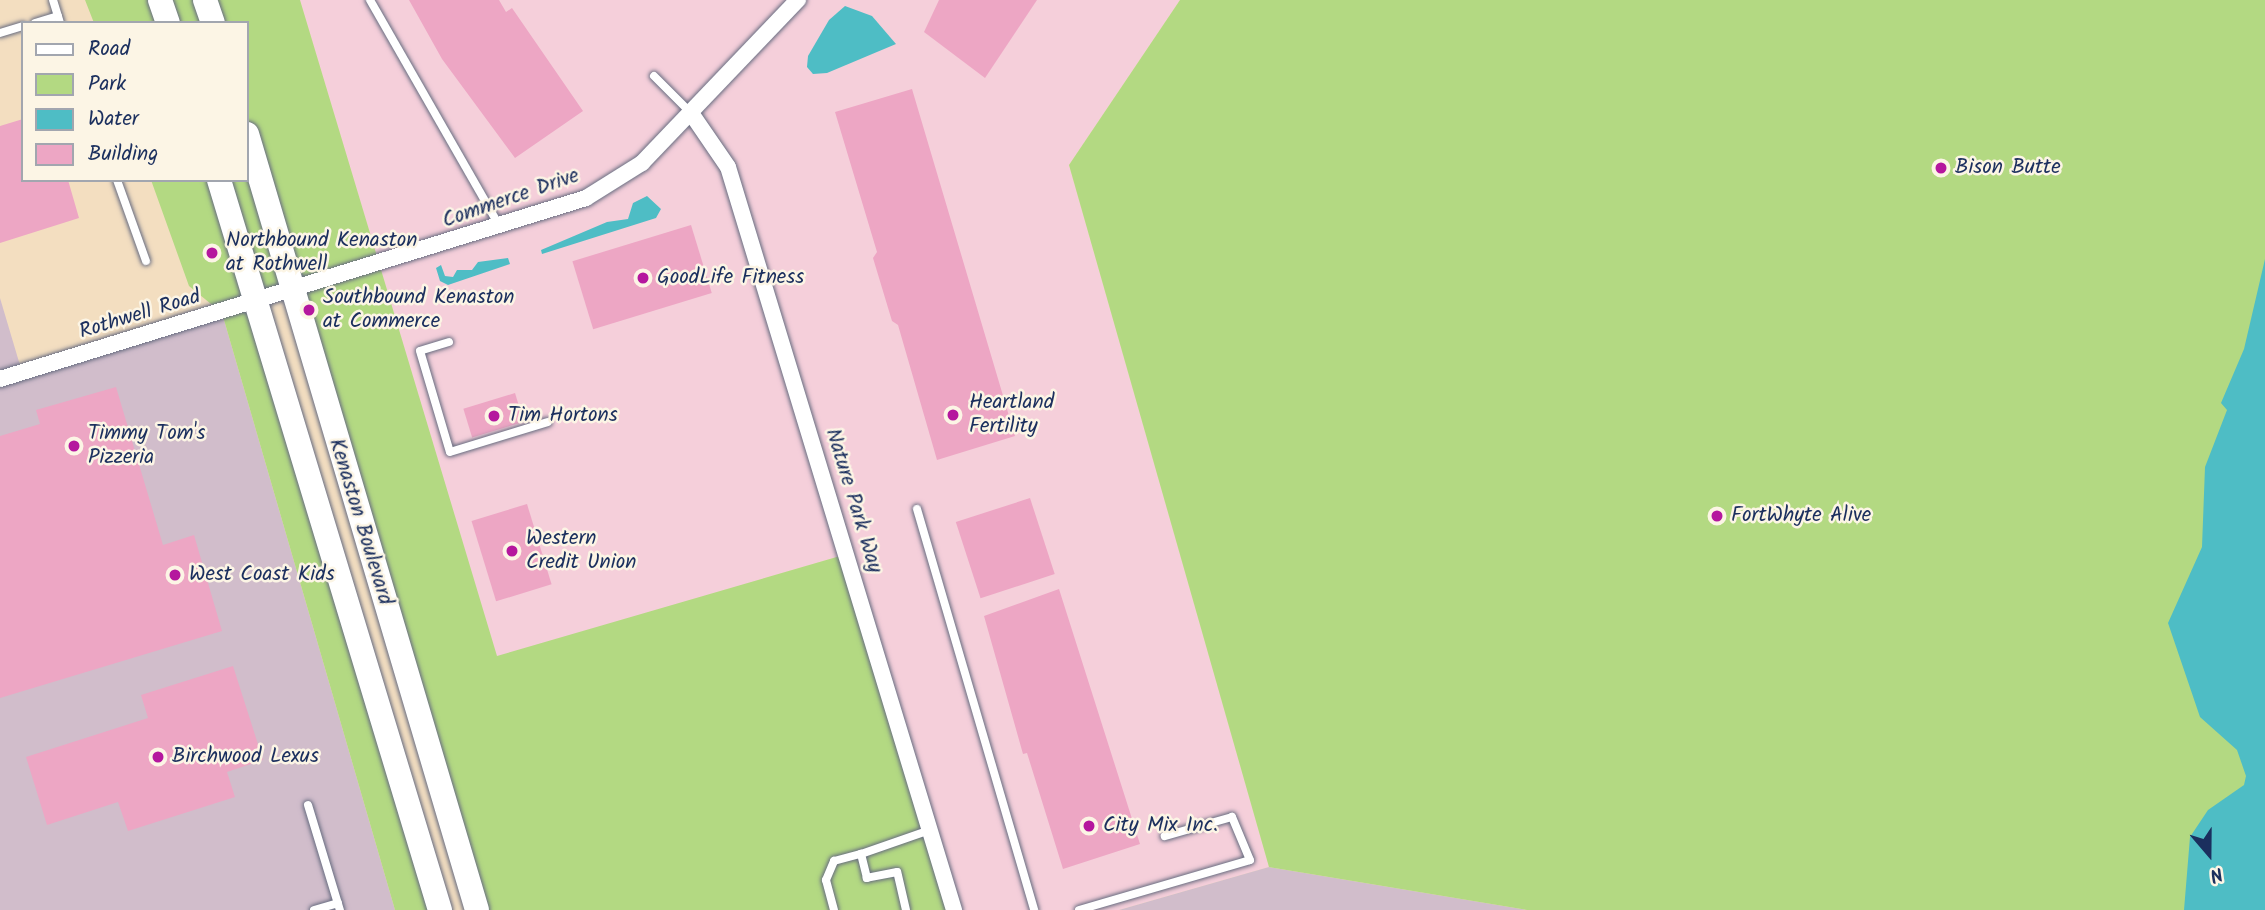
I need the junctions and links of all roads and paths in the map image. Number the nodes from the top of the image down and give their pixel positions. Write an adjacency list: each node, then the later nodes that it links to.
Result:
1 (53, 0): 6 (lane)
2 (160, 0): 7 (main road)
3 (205, 0): 8 (main road)
4 (370, 0): 16 (lane)
5 (798, 0): 12 (street, Commerce Drive)
6 (59, 19)
7 (167, 21)
8 (212, 21)
9 (21, 27): 10 (lane)
10 (0, 33)
11 (654, 76): 12 (lane)
12 (691, 113): 16 (street, Commerce Drive); 25 (street, Nature Park Way)
13 (248, 138): 18 (main road, Kenaston Boulevard)
14 (118, 182): 17 (lane)
15 (220, 182): 19 (main road, Kenaston Boulevard)
16 (501, 228): 18 (street, Commerce Drive)
17 (146, 261)
18 (292, 292): 19 (street, Rothwell Road); 31 (main road, Kenaston Boulevard)
19 (259, 302): 21 (street, Rothwell Road); 30 (main road, Kenaston Boulevard)
20 (449, 342): 22 (lane)
21 (0, 379)
22 (548, 422)
23 (917, 509): 35 (lane)
24 (308, 805): 28 (lane)
25 (930, 830): 27 (lane); 34 (street, Nature Park Way)
26 (1165, 836): 36 (lane)
27 (861, 854): 32 (lane); 33 (lane)
28 (339, 906): 29 (lane)
29 (314, 910)
30 (440, 910)
31 (477, 910)
32 (834, 910)
33 (906, 910)
34 (954, 910)
35 (1034, 910)
36 (1079, 910)

